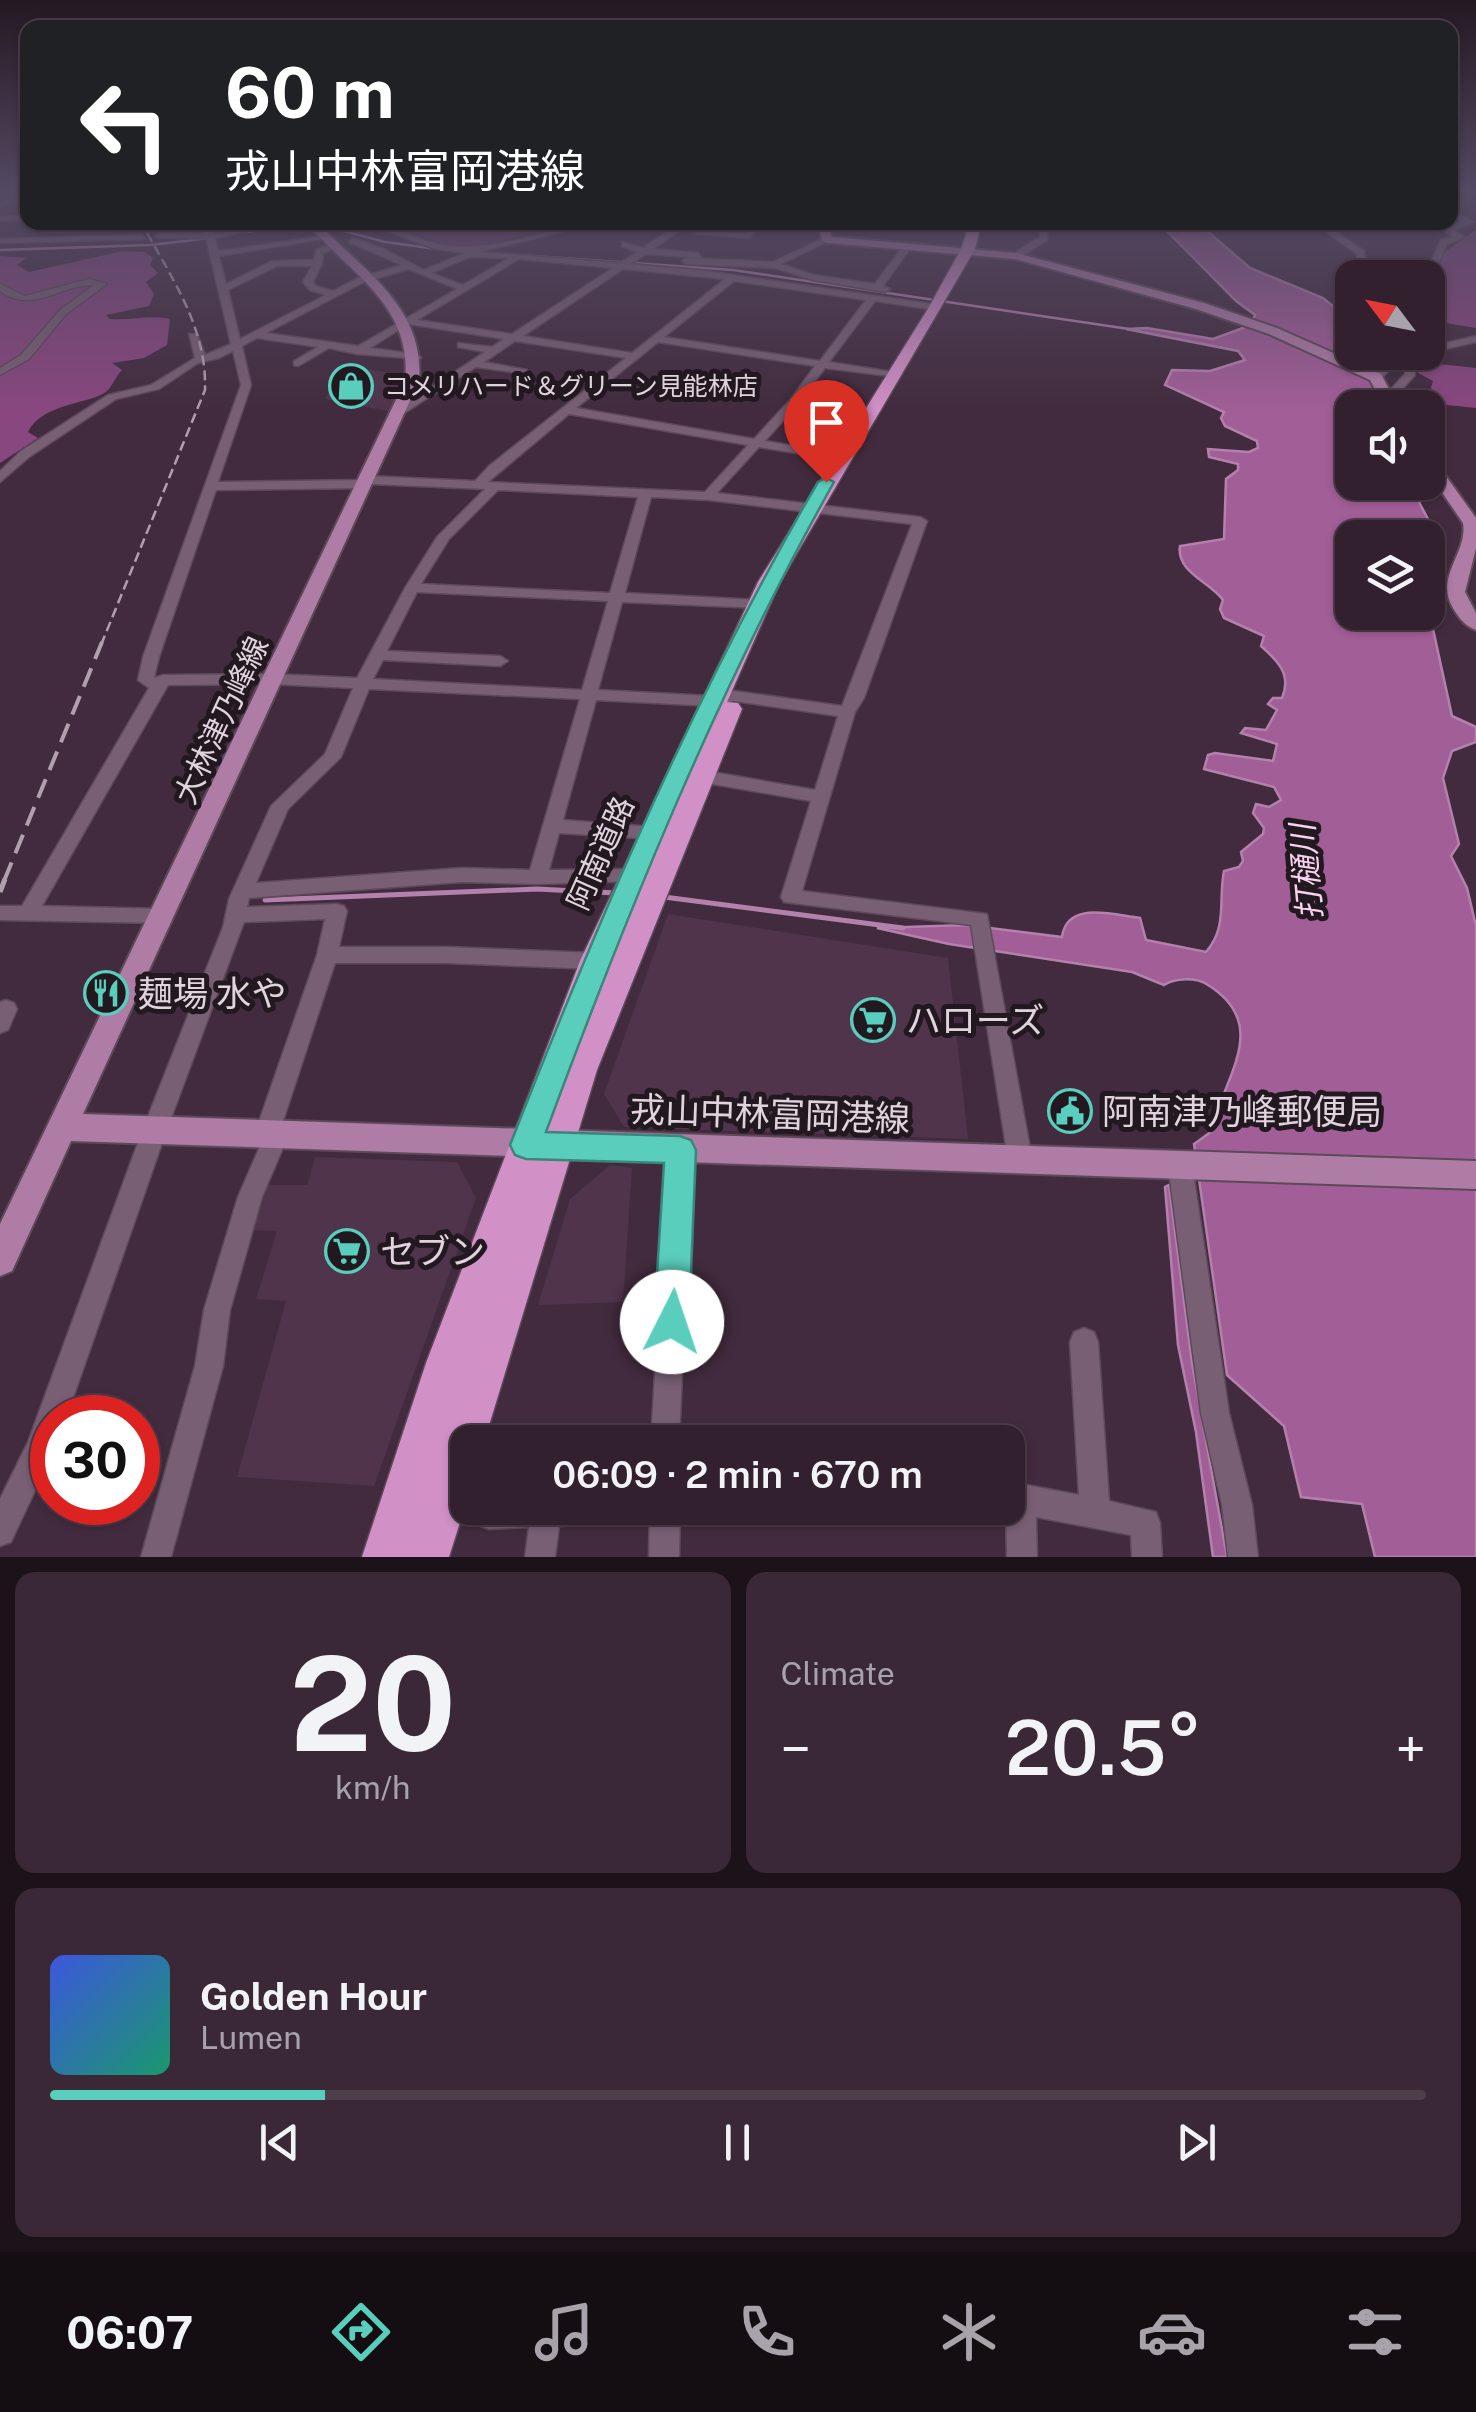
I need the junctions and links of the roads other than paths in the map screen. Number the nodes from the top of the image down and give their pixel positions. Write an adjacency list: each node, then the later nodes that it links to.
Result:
1 (218, 266): 19 (street)
2 (269, 266): 19 (street)
3 (314, 266): 20 (street)
4 (352, 266): 15 (main road)
5 (410, 266): 14 (street); 15 (street)
6 (441, 266): 14 (street)
7 (503, 266): 18 (street)
8 (621, 266): 26 (street)
9 (666, 266): 16 (street)
10 (778, 266): 21 (street)
11 (896, 266): 21 (street)
12 (963, 266): 22 (highway, 阿南道路)
13 (1050, 266): 46 (main road)
14 (426, 272): 18 (street)
15 (365, 278): 20 (street); 23 (main road)
16 (732, 278): 21 (street); 28 (street)
17 (0, 287): 43 (street)
18 (464, 288): 23 (street)
19 (223, 289): 29 (street)
20 (334, 294): 24 (street)
21 (878, 294): 22 (street); 40 (street)
22 (942, 301): 45 (highway, 阿南道路); 60 (highway, 阿南道路)
23 (407, 321): 26 (street); 33 (street); 36 (main road)
24 (255, 335): 29 (street); 30 (street)
25 (193, 336): 37 (street)
26 (518, 337): 34 (street); 35 (street)
27 (1476, 339): 32 (street)
28 (655, 340): 35 (street); 40 (street)
29 (236, 344): 37 (street); 55 (street)
30 (330, 344): 33 (street); 38 (street)
31 (462, 346): 34 (street)
32 (1445, 346)
33 (356, 351): 36 (street)
34 (496, 352): 39 (street)
35 (635, 356): 48 (street)
36 (416, 357): 49 (main road, 大林津乃峰線)
37 (201, 359): 52 (street)
38 (298, 363)
39 (478, 364): 44 (street); 49 (street)
40 (821, 366): 45 (street); 50 (street)
41 (1388, 370): 46 (street)
42 (1409, 370): 46 (street)
43 (0, 372)
44 (523, 372)
45 (894, 375): 51 (highway, 阿南道路)
46 (1377, 382): 47 (main road)
47 (1382, 390)
48 (568, 410): 50 (street); 54 (street)
49 (398, 414): 53 (main road, 大林津乃峰線)
50 (754, 444): 51 (street); 59 (street)
51 (840, 458): 60 (highway, 阿南道路)
52 (0, 478)
53 (366, 482): 54 (street); 55 (street); 67 (main road, 大林津乃峰線)
54 (478, 485): 56 (street)
55 (212, 486): 69 (street)
56 (495, 486): 58 (street); 61 (street)
57 (1445, 486): 64 (main road)
58 (646, 492): 59 (street); 62 (street)
59 (708, 496): 60 (street)
60 (819, 508): 63 (highway, 阿南道路); 71 (highway, 阿南道路); 72 (street)
61 (412, 588): 62 (street); 65 (street)
62 (616, 598): 63 (street); 70 (street)
63 (758, 604): 71 (highway, 阿南道路)
64 (1476, 624)
65 (376, 656): 66 (street); 68 (street)
66 (500, 661)
67 (272, 679): 68 (street); 69 (street); 83 (main road, 大林津乃峰線)
68 (363, 683): 70 (street); 79 (street)
69 (158, 687): 80 (street)
70 (588, 694): 71 (street); 75 (street)
71 (723, 699): 72 (street); 73 (highway, 阿南道路); 76 (highway, 阿南道路)
72 (847, 712): 74 (street)
73 (701, 776): 74 (street); 78 (highway, 阿南道路)
74 (821, 797): 91 (street)
75 (552, 826): 76 (street); 77 (street)
76 (653, 833): 78 (highway, 阿南道路)
77 (537, 877): 78 (street); 79 (street)
78 (639, 890): 85 (highway, 阿南道路); 89 (highway, 阿南道路)
79 (242, 891): 82 (street)
80 (29, 912): 81 (street); 83 (street)
81 (0, 913)
82 (236, 914): 84 (street); 87 (street)
83 (162, 916): 86 (main road, 大林津乃峰線)
84 (327, 956): 85 (street); 88 (street)
85 (596, 961): 89 (highway, 阿南道路)
86 (63, 1127): 87 (main road, 戎山中林富岡港線); 94 (main road, 大林津乃峰線)
87 (155, 1129): 88 (main road, 戎山中林富岡港線); 103 (street)
88 (271, 1136): 89 (main road, 戎山中林富岡港線); 104 (street)
89 (541, 1145): 90 (main road, 戎山中林富岡港線); 105 (highway, 阿南道路); 106 (highway, 阿南道路)
90 (680, 1150): 91 (main road, 戎山中林富岡港線); 97 (street)
91 (1020, 1160): 92 (main road, 戎山中林富岡港線)
92 (1185, 1165): 93 (main road, 戎山中林富岡港線); 111 (street)
93 (1476, 1175)
94 (13, 1206): 95 (main road, 大林津乃峰線)
95 (0, 1260)
96 (1084, 1342): 99 (street)
97 (666, 1425)
98 (1025, 1501): 99 (street)
99 (1095, 1512): 110 (street)
100 (544, 1525): 107 (street)
101 (664, 1525): 108 (street)
102 (1017, 1525): 109 (street)
103 (0, 1531)
104 (156, 1557)
105 (386, 1557)
106 (426, 1557)
107 (540, 1557)
108 (664, 1557)
109 (1022, 1557)
110 (1148, 1557)
111 (1244, 1557)

